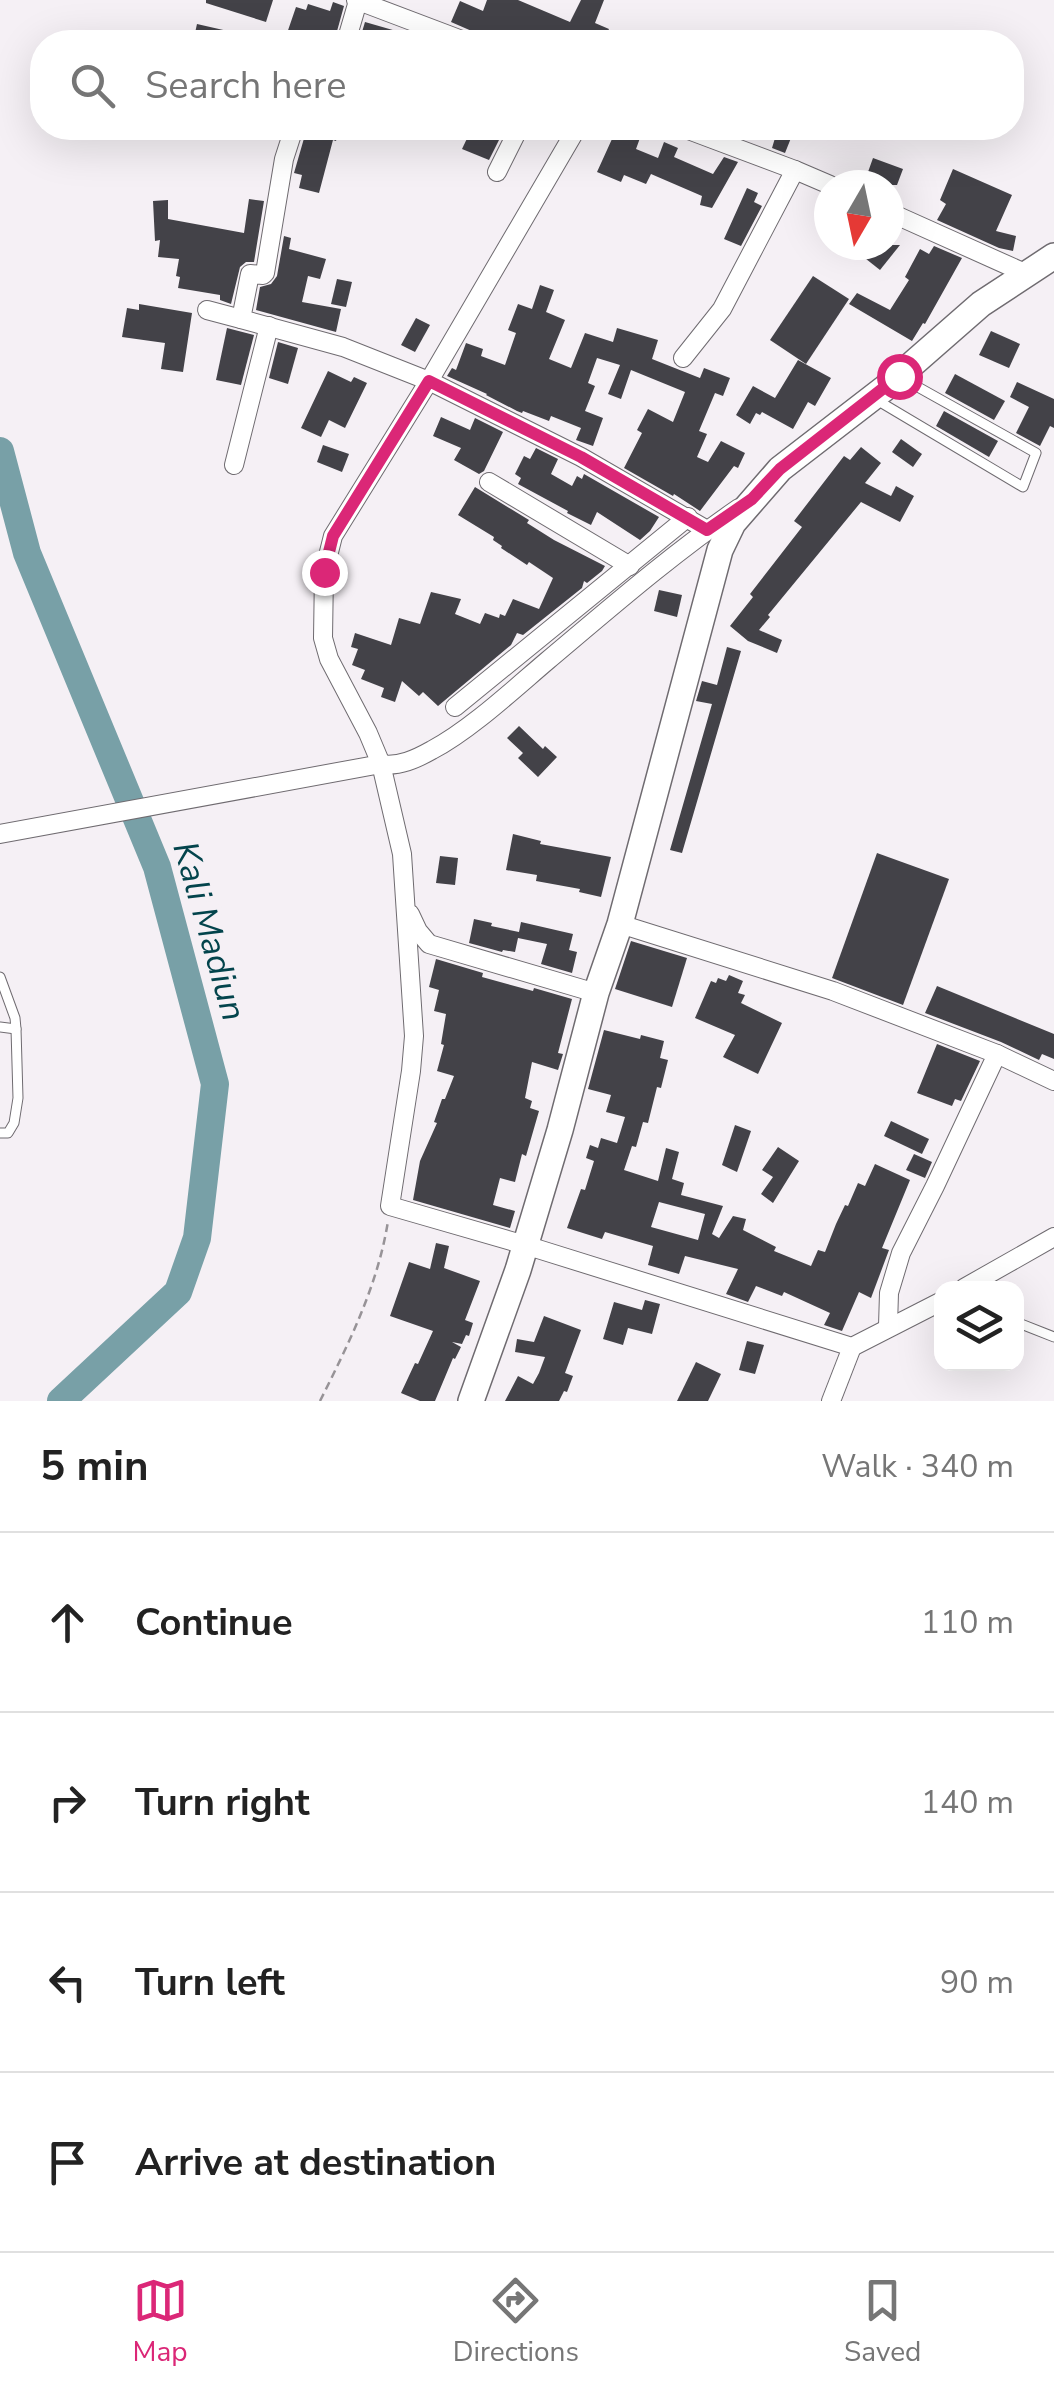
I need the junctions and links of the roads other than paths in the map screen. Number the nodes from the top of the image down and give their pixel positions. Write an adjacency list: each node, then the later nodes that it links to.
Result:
1 (357, 0): 2 (street); 3 (street)
2 (349, 30)
3 (436, 30)
4 (290, 140): 15 (street)
5 (512, 140): 9 (street)
6 (570, 140): 19 (street)
7 (715, 140): 8 (street)
8 (796, 170): 10 (street); 17 (street)
9 (496, 172)
10 (814, 178)
11 (904, 219): 13 (street)
12 (1054, 256): 13 (main road)
13 (1027, 274): 18 (main road)
14 (207, 310): 15 (street)
15 (241, 319): 16 (street)
16 (269, 326): 19 (street); 21 (street)
17 (683, 358)
18 (899, 376): 20 (main road); 20 (lane)
19 (429, 381): 24 (street); 28 (street)
20 (872, 398): 23 (main road)
21 (234, 465)
22 (489, 482): 26 (street)
23 (752, 499): 25 (street); 31 (main road)
24 (688, 518): 25 (street); 26 (street)
25 (707, 530): 28 (street)
26 (630, 566): 27 (street)
27 (455, 707)
28 (381, 764): 29 (street); 30 (street)
29 (0, 834)
30 (405, 903): 33 (street); 40 (street)
31 (620, 924): 33 (main road); 36 (street)
32 (0, 977): 35 (lane)
33 (596, 992): 40 (main road)
34 (0, 1028): 35 (lane)
35 (16, 1029): 38 (lane)
36 (996, 1054): 37 (street); 44 (street)
37 (1054, 1081)
38 (0, 1133)
39 (1050, 1243): 41 (street)
40 (525, 1245): 46 (street); 47 (main road)
41 (977, 1281)
42 (934, 1304): 44 (street)
43 (1024, 1325): 45 (lane)
44 (888, 1326): 46 (street)
45 (1054, 1337)
46 (852, 1347): 48 (street)
47 (471, 1401)
48 (830, 1401)

